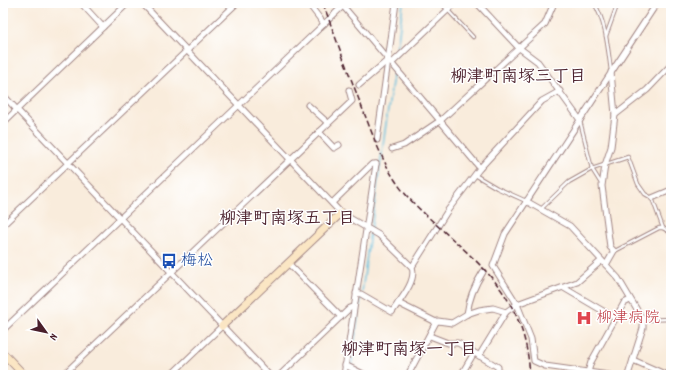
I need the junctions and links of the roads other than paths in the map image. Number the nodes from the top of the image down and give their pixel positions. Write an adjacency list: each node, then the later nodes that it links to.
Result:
1 (81, 3): 17 (street)
2 (128, 3): 17 (street)
3 (142, 3): 21 (street)
4 (237, 3): 21 (street)
5 (308, 3): 16 (street)
6 (396, 3): 22 (street)
7 (441, 3): 15 (lane)
8 (455, 3): 15 (street)
9 (477, 3): 20 (street)
10 (554, 3): 20 (street)
11 (594, 3): 18 (lane)
12 (618, 3): 18 (lane)
13 (657, 3): 24 (street)
14 (344, 5): 16 (street); 22 (street)
15 (448, 10): 19 (lane); 22 (street)
16 (324, 24): 29 (street)
17 (103, 27): 31 (street)
18 (606, 36): 24 (lane)
19 (473, 37)
20 (518, 46): 27 (street); 33 (street)
21 (187, 51): 29 (street); 42 (street)
22 (390, 62): 25 (street); 33 (street); 38 (street)
23 (671, 65): 32 (street)
24 (611, 72): 32 (street); 34 (street)
25 (359, 85)
26 (348, 90): 36 (street)
27 (560, 91): 34 (street); 44 (street)
28 (3, 95): 31 (street)
29 (239, 105): 41 (street); 54 (street)
30 (308, 105): 36 (street)
31 (17, 109): 35 (street); 42 (street)
32 (615, 115): 43 (street)
33 (441, 120): 40 (street); 44 (street)
34 (580, 120): 45 (lane); 50 (street)
35 (3, 123)
36 (328, 123): 37 (street)
37 (319, 132): 39 (street); 41 (street)
38 (377, 140)
39 (339, 145)
40 (392, 149)
41 (290, 159): 51 (street); 64 (street)
42 (69, 164): 54 (street); 55 (street)
43 (605, 165): 45 (lane); 47 (street); 49 (lane)
44 (480, 168): 46 (street)
45 (592, 169): 47 (lane); 52 (lane)
46 (475, 175): 50 (lane); 63 (street)
47 (602, 186): 59 (street)
48 (671, 190): 49 (street)
49 (652, 198): 57 (lane)
50 (526, 201): 52 (street); 70 (street)
51 (332, 203): 53 (street); 56 (street)
52 (541, 210): 60 (street)
53 (341, 213): 56 (street); 61 (street)
54 (120, 218): 64 (street); 80 (street)
55 (3, 225)
56 (366, 227): 63 (street); 67 (street)
57 (663, 228): 58 (lane); 59 (lane)
58 (671, 233)
59 (614, 251): 62 (street)
60 (600, 261): 62 (street); 66 (street)
61 (288, 263): 74 (street); 79 (street)
62 (606, 265): 68 (street)
63 (412, 266): 69 (street)
64 (171, 272): 79 (street); 90 (street)
65 (483, 272): 73 (street)
66 (564, 288): 70 (street); 75 (street)
67 (356, 293): 69 (street); 71 (street)
68 (630, 300): 75 (street); 77 (street)
69 (398, 303): 78 (street)
70 (517, 304): 72 (street); 87 (street)
71 (353, 307): 74 (street); 85 (street)
72 (506, 312): 73 (street); 83 (street)
73 (467, 314): 78 (street)
74 (340, 317): 93 (street)
75 (615, 318): 87 (street)
76 (671, 319): 77 (lane)
77 (643, 320): 84 (street)
78 (436, 322): 81 (street)
79 (222, 326): 91 (street); 92 (street)
80 (3, 330)
81 (430, 336): 83 (street); 96 (street)
82 (3, 353): 89 (street)
83 (476, 354): 97 (street); 98 (street)
84 (633, 360): 88 (street); 100 (street)
85 (345, 365): 94 (street); 95 (street)
86 (671, 368): 101 (street)
87 (588, 372): 99 (street)
88 (658, 373): 101 (street)
89 (24, 375)
90 (63, 375)
91 (171, 375)
92 (269, 375)
93 (280, 375)
94 (344, 375)
95 (366, 375)
96 (408, 375)
97 (462, 375)
98 (498, 375)
99 (609, 375)
100 (628, 375)
101 (667, 375)

